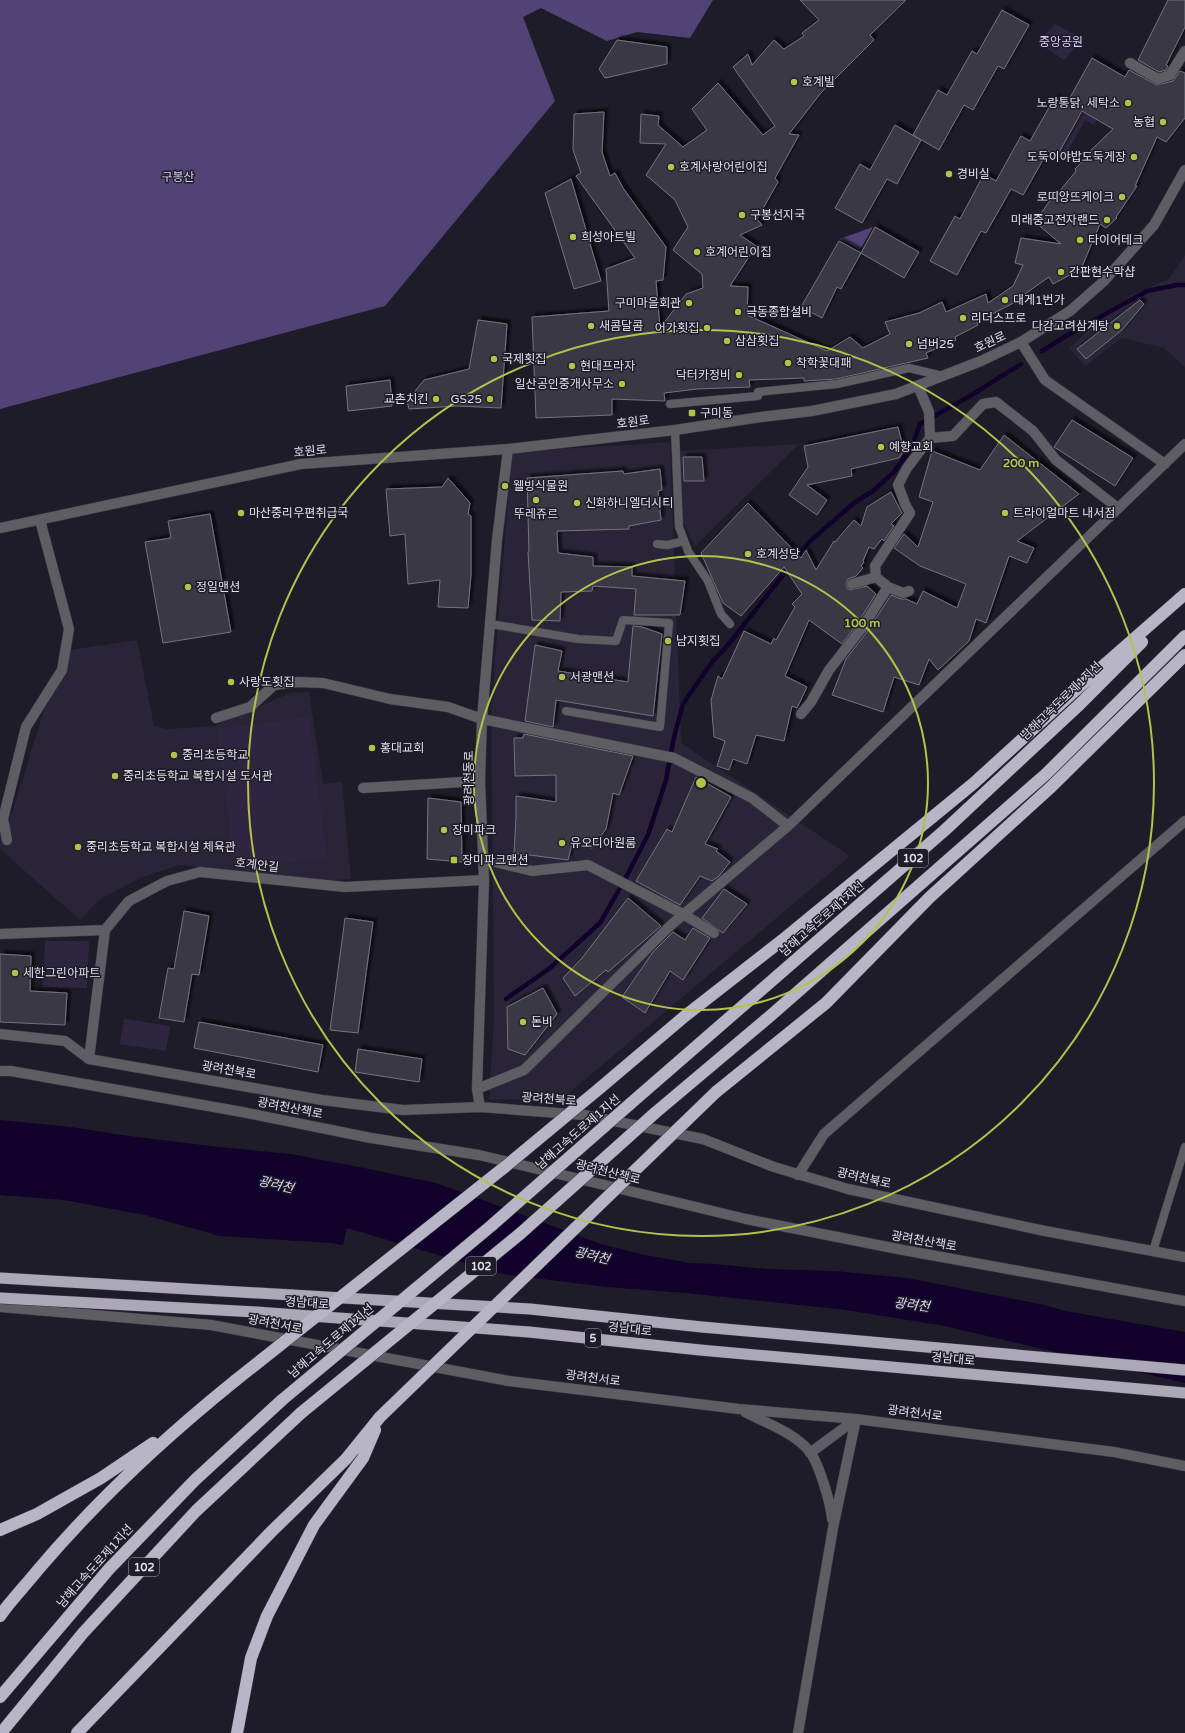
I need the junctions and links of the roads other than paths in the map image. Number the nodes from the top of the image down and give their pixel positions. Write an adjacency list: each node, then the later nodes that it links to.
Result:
1 (1185, 51): 2 (street)
2 (1130, 63)
3 (1185, 170): 4 (street, 호원로)
4 (1021, 342): 5 (street, 호원로); 12 (street)
5 (943, 376): 6 (street, 호원로); 7 (lane)
6 (918, 386): 8 (street, 호원로); 9 (street)
7 (670, 404)
8 (674, 430): 11 (street, 호원로); 16 (lane)
9 (930, 438): 13 (street); 18 (street)
10 (1185, 444): 12 (street)
11 (508, 449): 14 (street, 호원로); 24 (street, 광려천동로)
12 (1165, 464): 13 (street)
13 (1118, 508): 35 (street)
14 (40, 520): 15 (street, 호원로); 36 (street)
15 (0, 528)
16 (684, 541): 17 (lane); 25 (lane)
17 (656, 544)
18 (876, 576): 19 (street); 20 (street)
19 (852, 584)
20 (888, 586): 21 (street); 29 (street)
21 (909, 591)
22 (1185, 594): 61 (highway, bridge)
23 (1185, 598): 67 (highway, 남해고속도로제1지선 / 102, bridge)
24 (491, 624): 28 (lane); 31 (street, 광려천동로)
25 (730, 624)
26 (1185, 636): 68 (highway, 102, bridge)
27 (1185, 655): 59 (highway, bridge)
28 (566, 711)
29 (801, 714)
30 (216, 718): 31 (street)
31 (482, 719): 32 (street, 광려천동로); 35 (street)
32 (480, 781): 33 (street); 37 (street, 광려천동로)
33 (362, 788)
34 (1185, 821): 49 (street)
35 (788, 826): 39 (street)
36 (7, 840)
37 (483, 859): 38 (street, 광려천동로); 39 (street)
38 (484, 880): 40 (street, 호계안길); 46 (street, 광려천동로)
39 (683, 914): 41 (street); 46 (street)
40 (105, 930): 42 (street); 44 (street)
41 (714, 933)
42 (0, 934)
43 (0, 1034): 44 (street, 광려천북로)
44 (89, 1059): 47 (street, 광려천북로)
45 (0, 1071): 54 (street, 광려천산책로)
46 (478, 1089): 47 (street, 광려천동로)
47 (480, 1107): 49 (street, 광려천북로)
48 (1185, 1147): 50 (lane)
49 (798, 1175): 50 (street, 광려천북로)
50 (1153, 1251): 51 (street, 광려천북로)
51 (1185, 1257)
52 (0, 1278): 56 (highway, 경남대로 / 5, bridge)
53 (0, 1298): 57 (highway, 경남대로 / 5, bridge)
54 (1185, 1301)
55 (0, 1307): 58 (street, 광려천서로)
56 (1185, 1370)
57 (1185, 1393)
58 (740, 1409): 60 (street, 광려천서로); 62 (street)
59 (380, 1417): 69 (highway); 70 (highway)
60 (856, 1419): 62 (street); 63 (street, 광려천서로); 64 (street)
61 (185, 1421): 65 (highway); 66 (highway)
62 (810, 1453): 64 (street)
63 (1185, 1466)
64 (833, 1528): 71 (street)
65 (0, 1530)
66 (0, 1616)
67 (0, 1697)
68 (1, 1733)
69 (77, 1733)
70 (237, 1733)
71 (798, 1733)

